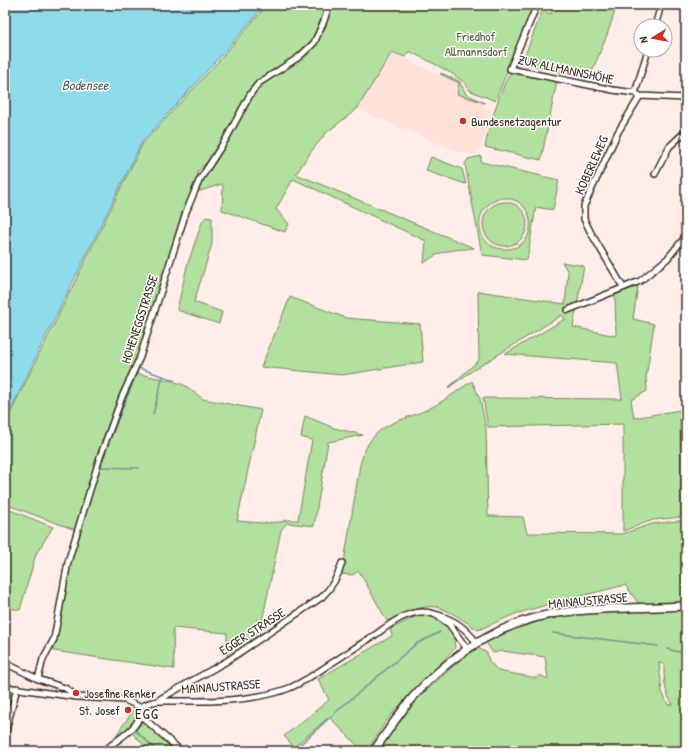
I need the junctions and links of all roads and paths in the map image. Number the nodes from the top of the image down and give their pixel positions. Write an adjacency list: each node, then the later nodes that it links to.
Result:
1 (329, 5): 19 (street, HOHENEGGSTRASSE)
2 (537, 5): 6 (street, ZUR ALLMANNSHÖHE)
3 (661, 5): 4 (street)
4 (657, 18)
5 (646, 58): 6 (street, KOBERLEWEG)
6 (637, 94): 7 (street, ZUR ALLMANNSHÖHE); 11 (street, KOBERLEWEG)
7 (686, 98)
8 (686, 131): 9 (street)
9 (655, 174)
10 (686, 236): 11 (street)
11 (623, 287): 12 (street)
12 (568, 310)
13 (342, 563): 23 (street, EGGER STRASSE)
14 (686, 606): 16 (main road, MAINAUSTRASSE)
15 (436, 615): 16 (street, MAINAUSTRASSE); 17 (street); 23 (street, MAINAUSTRASSE)
16 (477, 643): 17 (main road)
17 (467, 649): 29 (main road)
18 (5, 663): 19 (street)
19 (38, 679): 22 (street)
20 (5, 687): 21 (street)
21 (17, 688): 22 (street); 26 (street)
22 (78, 697): 24 (street)
23 (158, 701): 24 (street, MAINAUSTRASSE)
24 (140, 707): 25 (street)
25 (140, 715): 27 (street); 28 (street)
26 (5, 734)
27 (105, 751)
28 (181, 751)
29 (374, 751)

